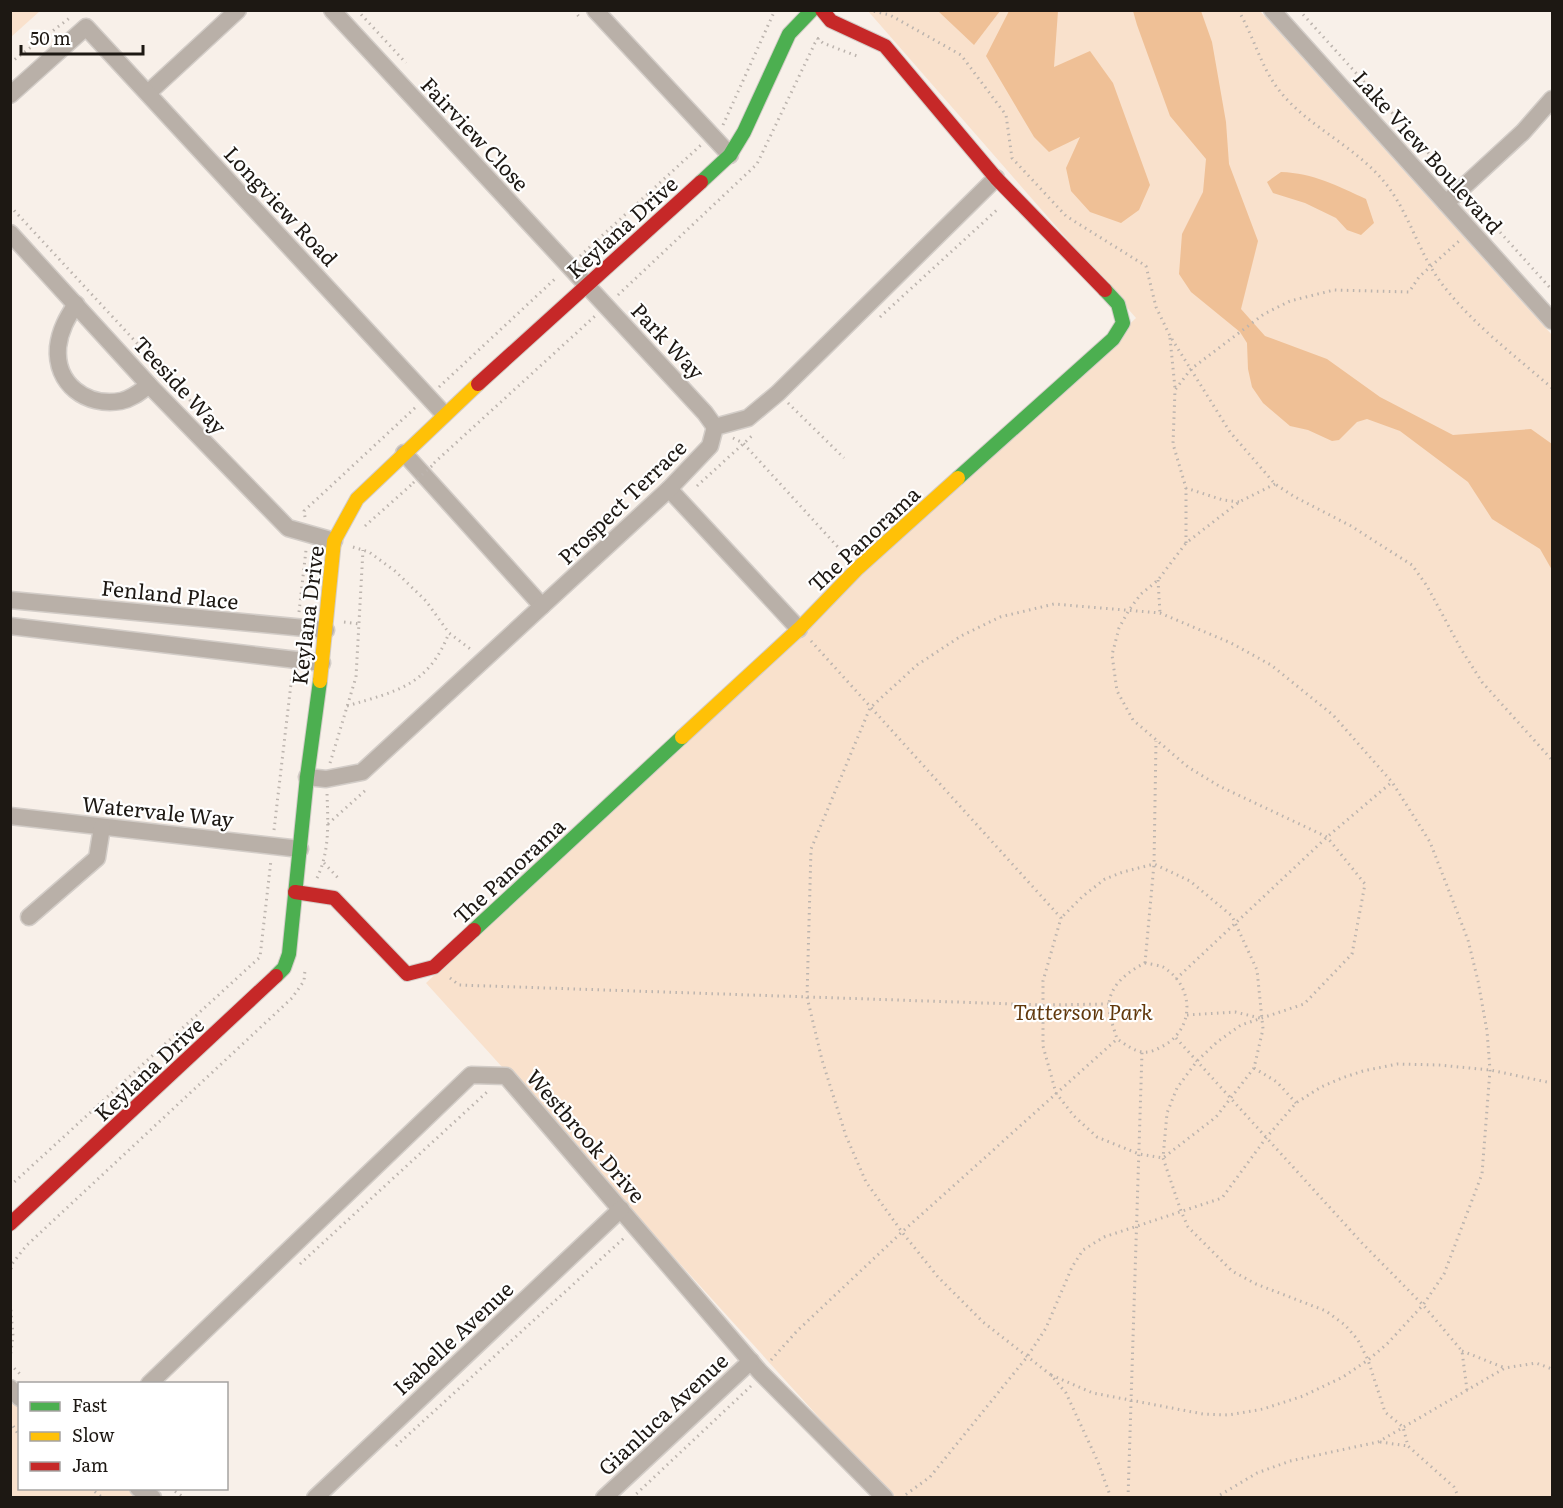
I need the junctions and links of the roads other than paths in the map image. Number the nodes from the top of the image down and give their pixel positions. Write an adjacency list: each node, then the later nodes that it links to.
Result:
1 (238, 10): 7 (street)
2 (332, 10): 14 (street, Fairview Close)
3 (595, 10): 10 (street)
4 (812, 10): 10 (street, Keylana Drive)
5 (822, 10): 11 (street, The Panorama)
6 (1272, 10): 12 (street, Lake View Boulevard)
7 (148, 93): 8 (street, Longview Road); 18 (street, Longview Road)
8 (10, 95)
9 (1552, 99): 12 (street)
10 (730, 155): 14 (street, Keylana Drive)
11 (996, 178): 19 (street); 26 (street, The Panorama)
12 (1446, 203): 16 (street, Lake View Boulevard)
13 (10, 233): 15 (street, Teeside Way)
14 (587, 285): 18 (street, Keylana Drive); 19 (street, Park Way)
15 (76, 304): 17 (street, Teeside Way); 17 (street)
16 (1552, 321)
17 (149, 385): 22 (street, Teeside Way)
18 (444, 414): 20 (street, Keylana Drive)
19 (715, 427): 21 (street, Prospect Terrace)
20 (404, 453): 22 (street, Keylana Drive); 24 (street)
21 (675, 495): 24 (street, Prospect Terrace); 26 (street)
22 (334, 542): 27 (street, Keylana Drive)
23 (10, 600): 27 (street, Fenland Place)
24 (542, 606): 29 (street, Prospect Terrace)
25 (10, 626): 28 (street)
26 (799, 629): 33 (street, The Panorama)
27 (326, 630): 28 (street, Keylana Drive)
28 (322, 663): 29 (street, Keylana Drive)
29 (307, 777): 32 (street, Keylana Drive)
30 (10, 816): 31 (street, Watervale Way)
31 (102, 827): 32 (street, Watervale Way); 34 (street)
32 (300, 849): 33 (street, Keylana Drive)
33 (295, 892): 36 (street, Keylana Drive)
34 (29, 917)
35 (616, 1214): 37 (street, Westbrook Drive); 38 (street, Westbrook Drive); 39 (street, Isabelle Avenue)
36 (10, 1224)
37 (752, 1367): 40 (street, Gianluca Avenue); 41 (street, Westbrook Drive)
38 (150, 1382)
39 (315, 1497)
40 (604, 1497)
41 (885, 1497)

